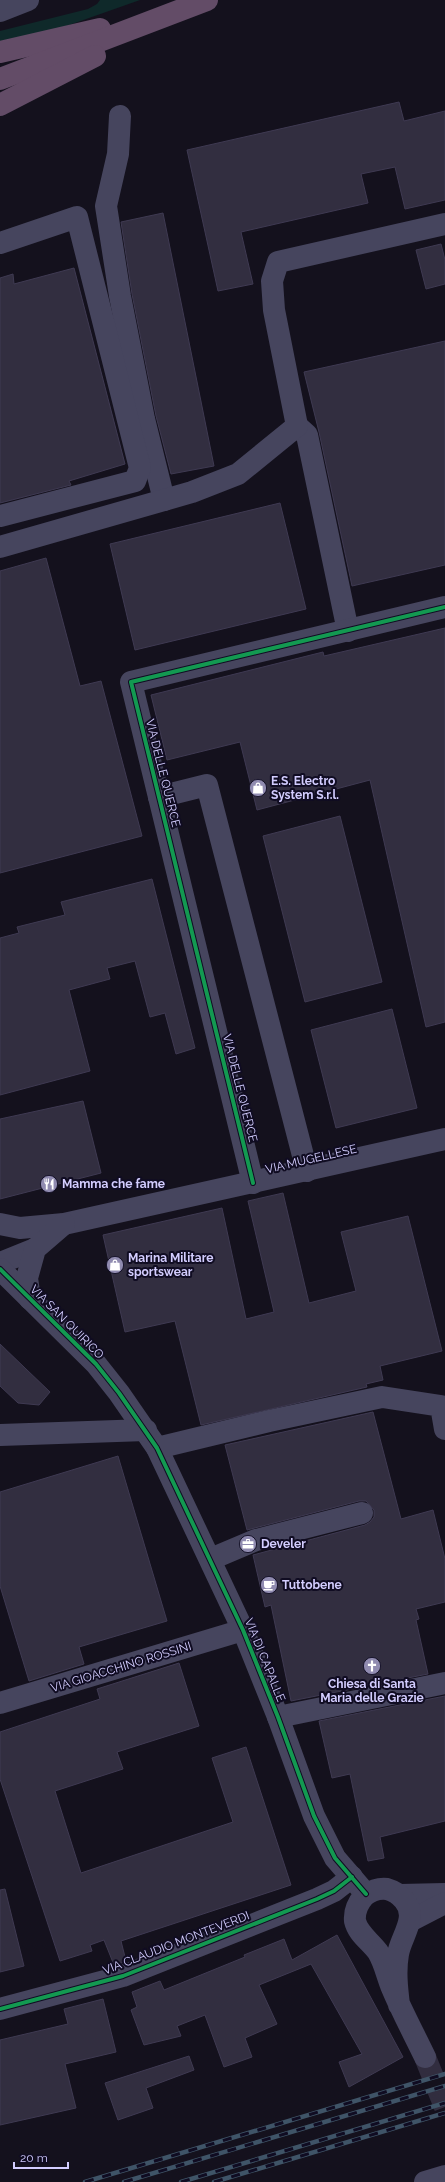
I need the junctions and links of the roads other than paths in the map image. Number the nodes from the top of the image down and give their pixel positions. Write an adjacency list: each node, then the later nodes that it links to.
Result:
1 (28, 0): 3 (street)
2 (208, 0): 4 (highway)
3 (0, 11)
4 (177, 11): 5 (highway); 6 (highway); 7 (highway)
5 (0, 52)
6 (0, 79)
7 (0, 105)
8 (120, 116): 12 (street)
9 (445, 224): 11 (street)
10 (0, 243): 13 (street)
11 (297, 426): 12 (street); 16 (street)
12 (164, 500): 14 (street)
13 (0, 516)
14 (0, 547)
15 (445, 607): 16 (street, VIA DELLE QUERCE)
16 (348, 631): 17 (street, VIA DELLE QUERCE)
17 (158, 797): 19 (street, VIA DELLE QUERCE); 20 (street, VIA DELLE QUERCE)
18 (445, 1139): 19 (street, VIA MUGELLESE)
19 (307, 1171): 20 (street, VIA MUGELLESE)
20 (253, 1183): 21 (street, VIA MUGELLESE)
21 (64, 1224): 22 (street, VIA MUGELLESE); 24 (street, VIA MUGELLESE)
22 (10, 1226): 23 (street, VIA MUGELLESE)
23 (0, 1247)
24 (35, 1249): 25 (street, VIA MUGELLESE); 27 (street)
25 (0, 1263)
26 (0, 1269): 27 (street, VIA SAN QUIRICO)
27 (30, 1299): 29 (street, VIA SAN QUIRICO)
28 (445, 1429): 31 (street)
29 (146, 1430): 30 (street); 31 (street, VIA DI CAPALLE)
30 (0, 1435)
31 (157, 1448): 33 (street, VIA DI CAPALLE)
32 (362, 1513): 33 (street)
33 (211, 1560): 34 (street, VIA DI CAPALLE)
34 (243, 1630): 36 (street, VIA GIOACCHINO ROSSINI); 37 (street, VIA DI CAPALLE)
35 (445, 1683): 37 (street)
36 (0, 1703)
37 (278, 1717): 38 (street, VIA DI CAPALLE)
38 (352, 1877): 39 (street, VIA DI CAPALLE); 46 (street, VIA CLAUDIO MONTEVERDI)
39 (366, 1894): 40 (street); 44 (street)
40 (400, 1894): 41 (street); 43 (street)
41 (445, 1894)
42 (445, 1903): 43 (street)
43 (407, 1928): 44 (street); 45 (street)
44 (368, 1940): 45 (street)
45 (399, 2005): 47 (street)
46 (0, 2008)
47 (425, 2057)
48 (445, 2176): 49 (street)
49 (425, 2182)

